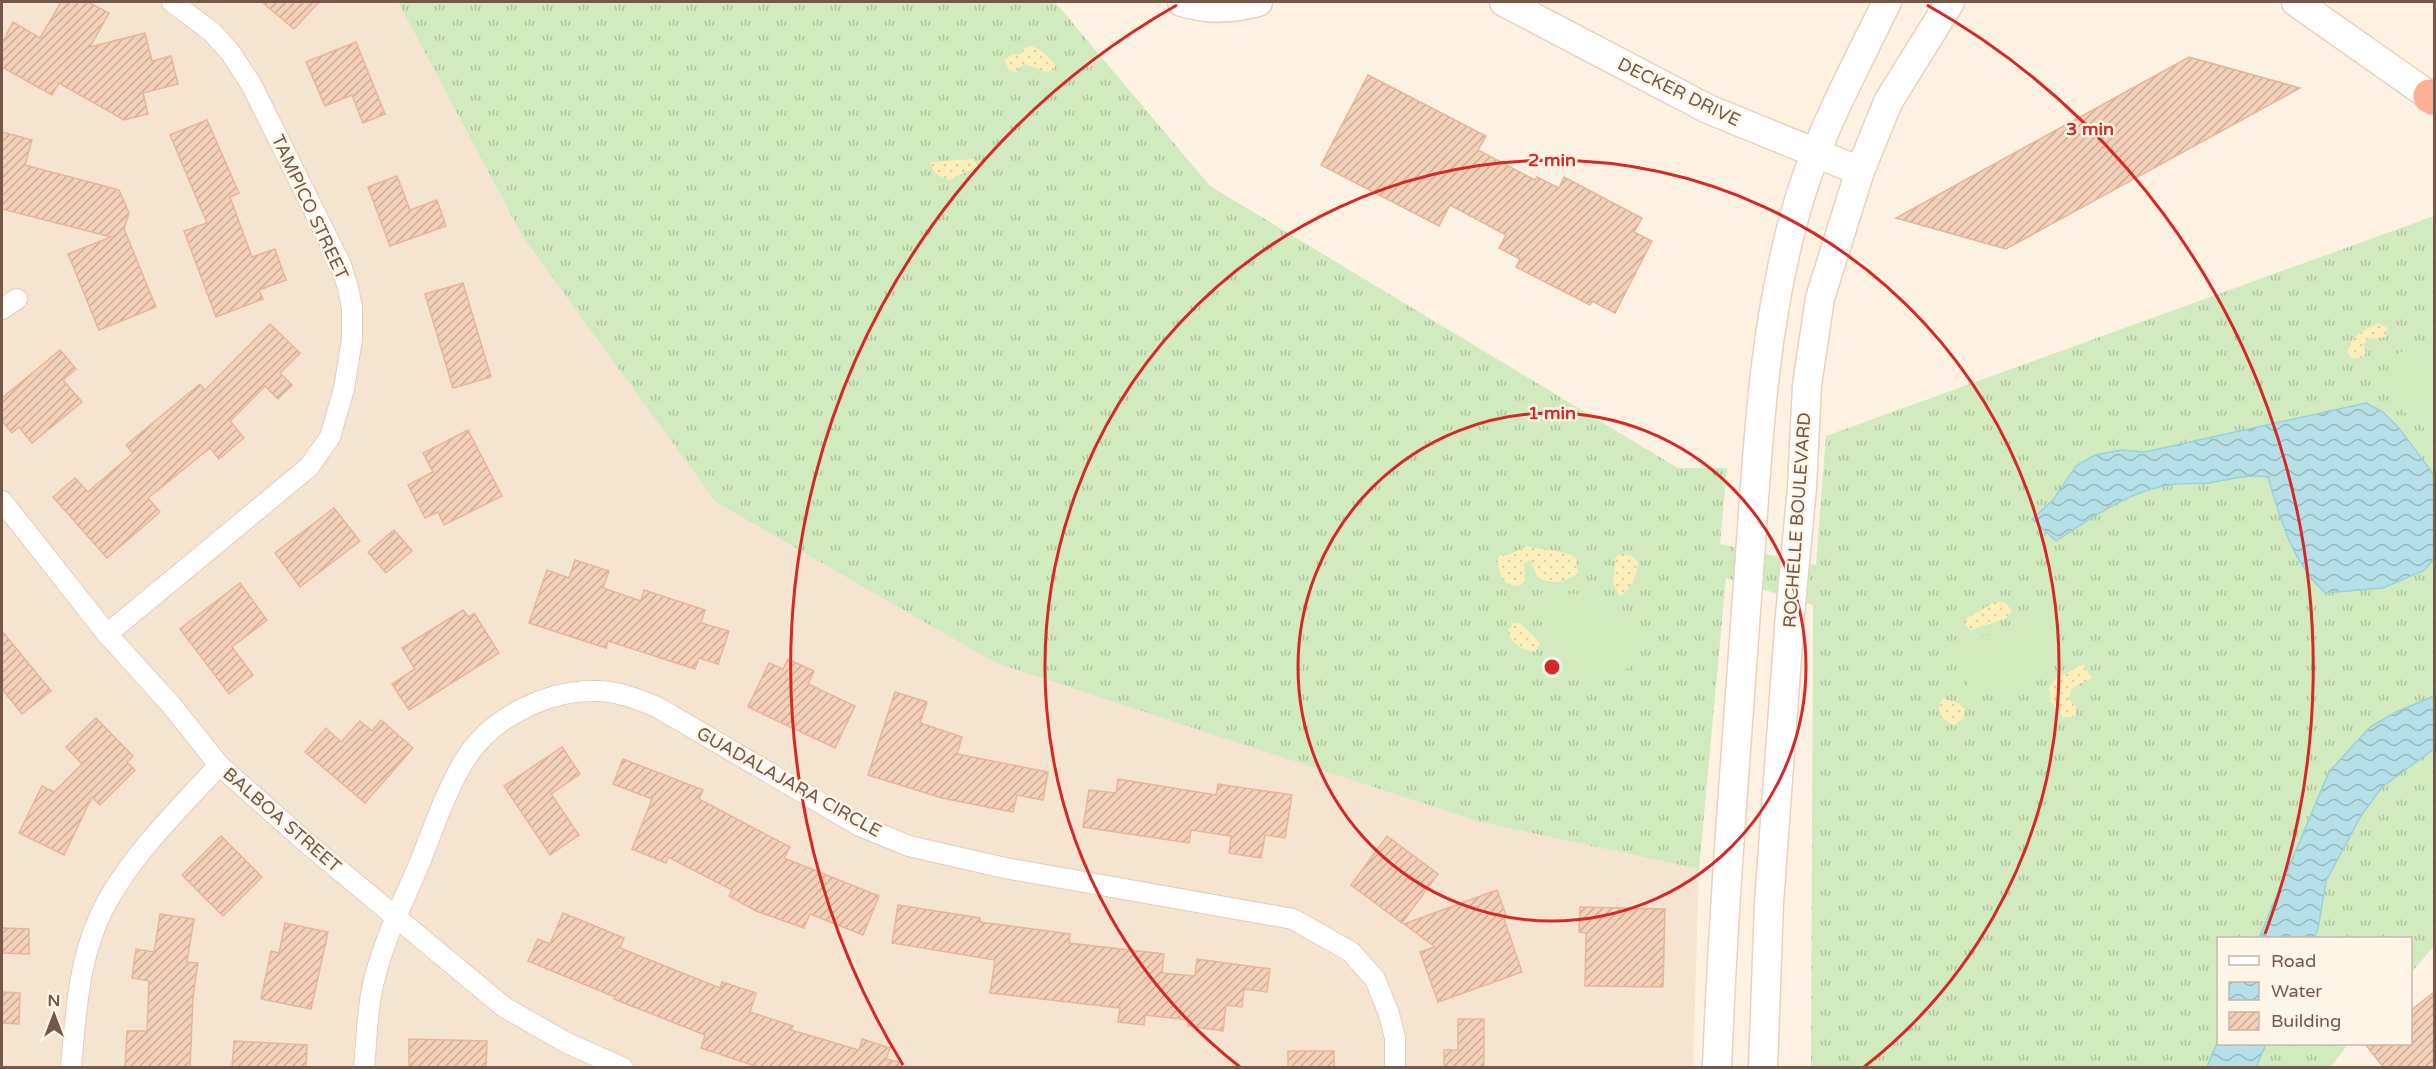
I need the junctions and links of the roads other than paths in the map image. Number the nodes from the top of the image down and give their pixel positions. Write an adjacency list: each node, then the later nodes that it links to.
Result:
1 (172, 2): 12 (street, TAMPICO STREET)
2 (1182, 2): 3 (main road)
3 (1258, 2)
4 (1504, 2): 9 (main road, DECKER DRIVE)
5 (1887, 2): 9 (main road)
6 (1950, 2): 10 (main road, ROCHELLE BOULEVARD)
7 (2296, 2): 8 (main road)
8 (2433, 98)
9 (1815, 153): 10 (main road, DECKER DRIVE); 19 (main road)
10 (1860, 171): 20 (main road, ROCHELLE BOULEVARD)
11 (2, 501): 12 (street, BALBOA STREET)
12 (107, 634): 13 (street, BALBOA STREET)
13 (219, 765): 14 (street, BALBOA STREET); 15 (street)
14 (395, 918): 16 (street, GUADALAJARA CIRCLE); 17 (street, BALBOA STREET); 18 (street, GUADALAJARA CIRCLE)
15 (71, 1068)
16 (364, 1068)
17 (623, 1068)
18 (1395, 1068)
19 (1716, 1068)
20 (1763, 1068)

